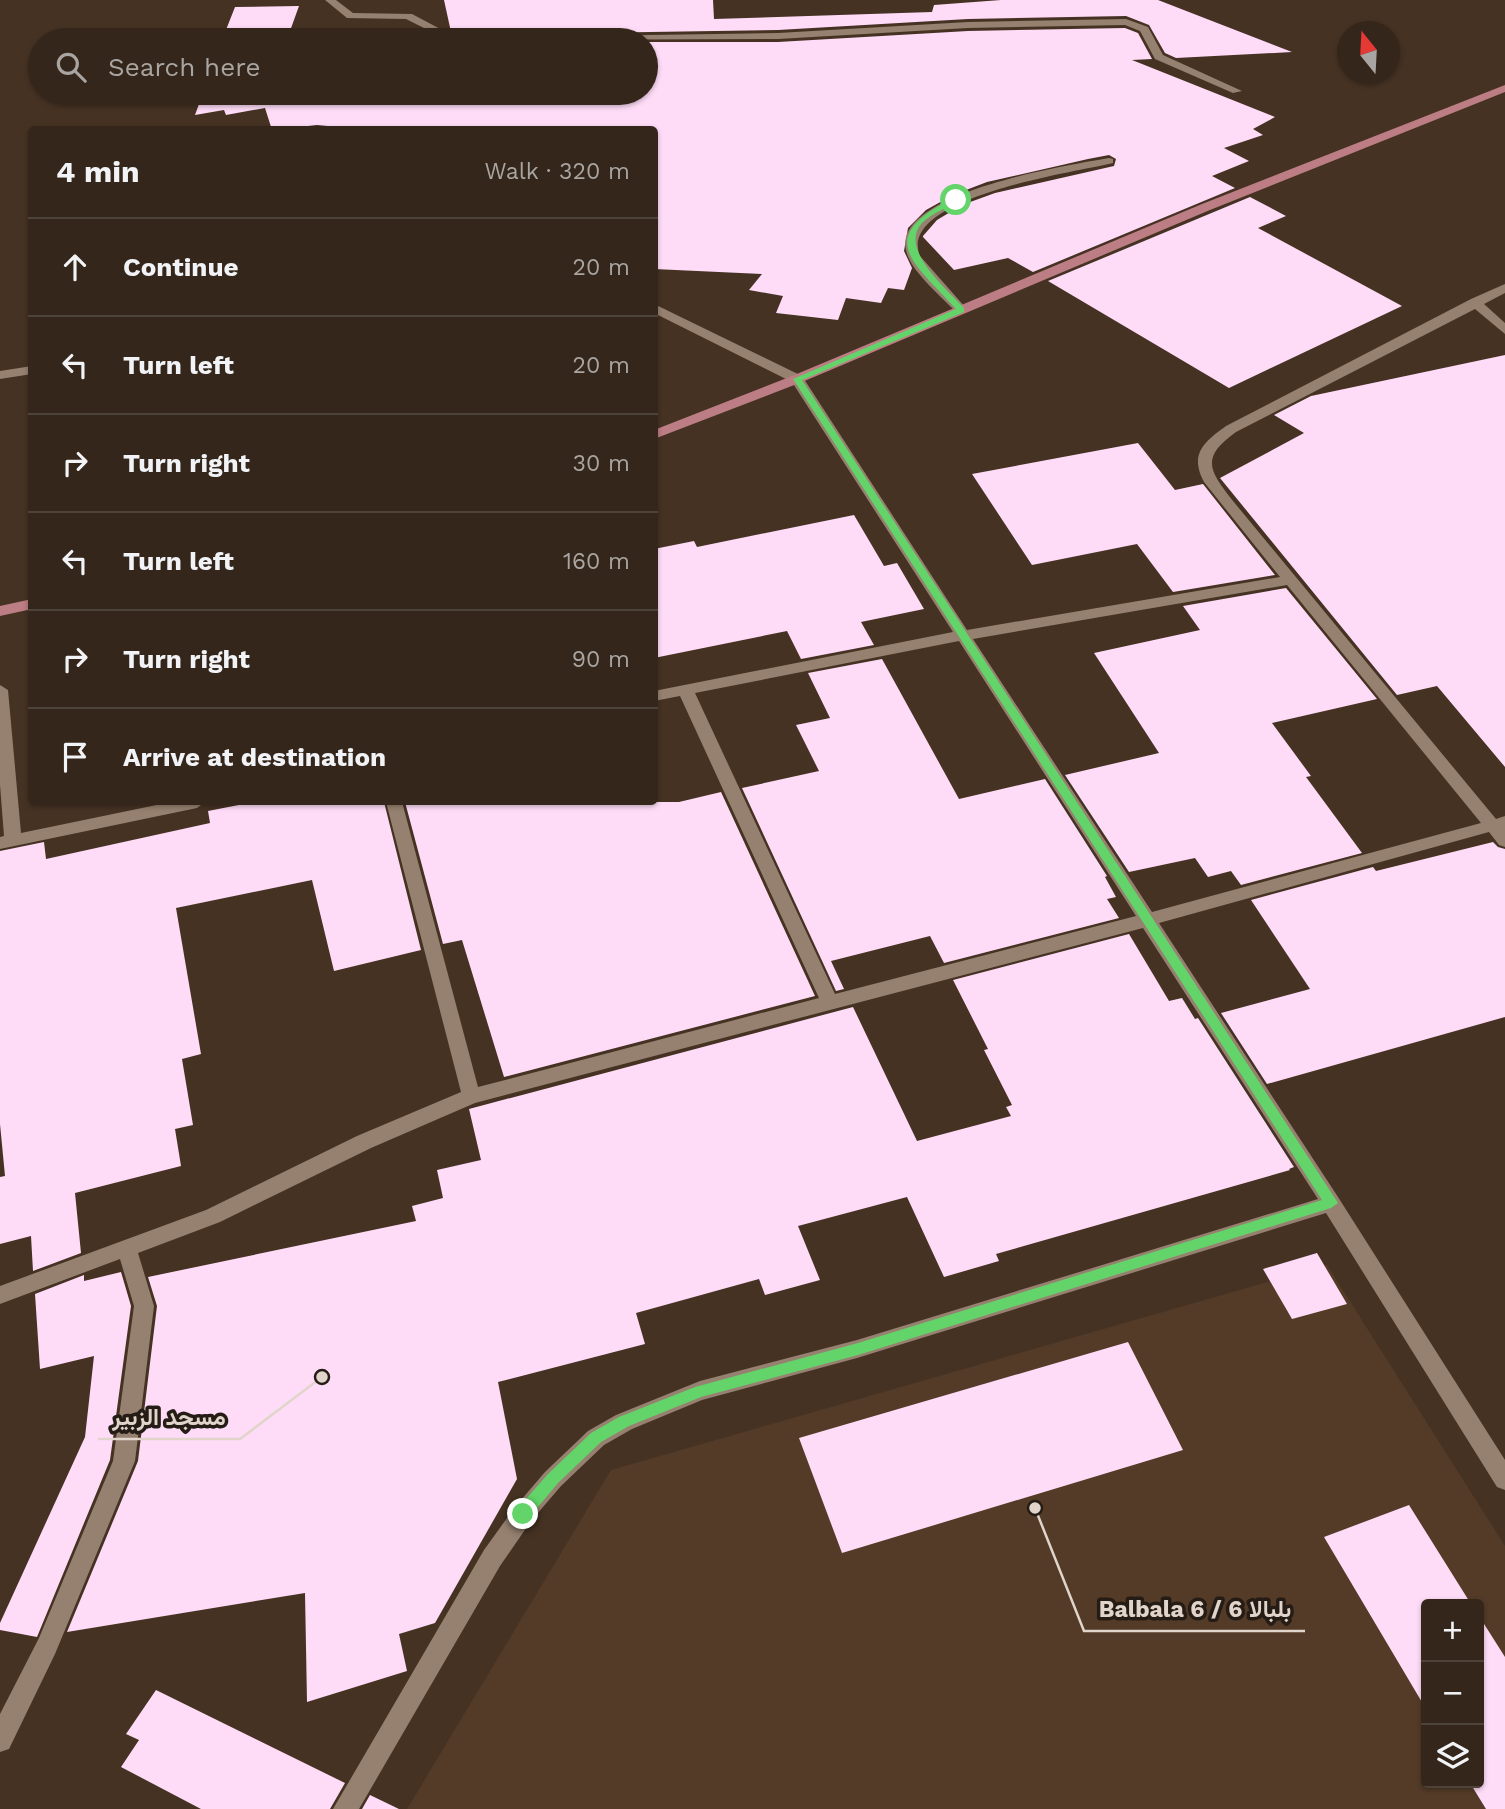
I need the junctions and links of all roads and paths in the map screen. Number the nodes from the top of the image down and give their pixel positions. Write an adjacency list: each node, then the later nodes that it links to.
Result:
1 (330, 0): 2 (street)
2 (432, 28)
3 (658, 38): 5 (street)
4 (1505, 88): 10 (main road)
5 (1237, 91)
6 (1109, 162): 10 (street)
7 (1505, 288): 8 (street)
8 (1475, 302): 11 (street); 16 (street)
9 (658, 310): 14 (street)
10 (961, 310): 14 (main road)
11 (1505, 330)
12 (28, 371): 13 (street)
13 (0, 375)
14 (797, 379): 15 (main road); 19 (street)
15 (658, 433)
16 (1291, 580): 19 (street); 25 (street)
17 (28, 605): 18 (main road)
18 (0, 611)
19 (965, 635): 20 (street); 28 (street)
20 (685, 689): 22 (street); 29 (street)
21 (0, 690): 26 (street)
22 (658, 695)
23 (182, 805): 26 (street)
24 (395, 805): 30 (street)
25 (1498, 824): 27 (street); 28 (street)
26 (7, 841)
27 (1505, 841)
28 (1147, 920): 29 (street); 31 (street)
29 (830, 1003): 30 (street)
30 (471, 1096): 32 (street)
31 (1331, 1203): 34 (street); 36 (street)
32 (127, 1250): 33 (street); 35 (street)
33 (0, 1295)
34 (1505, 1480)
35 (0, 1740)
36 (345, 1809)

